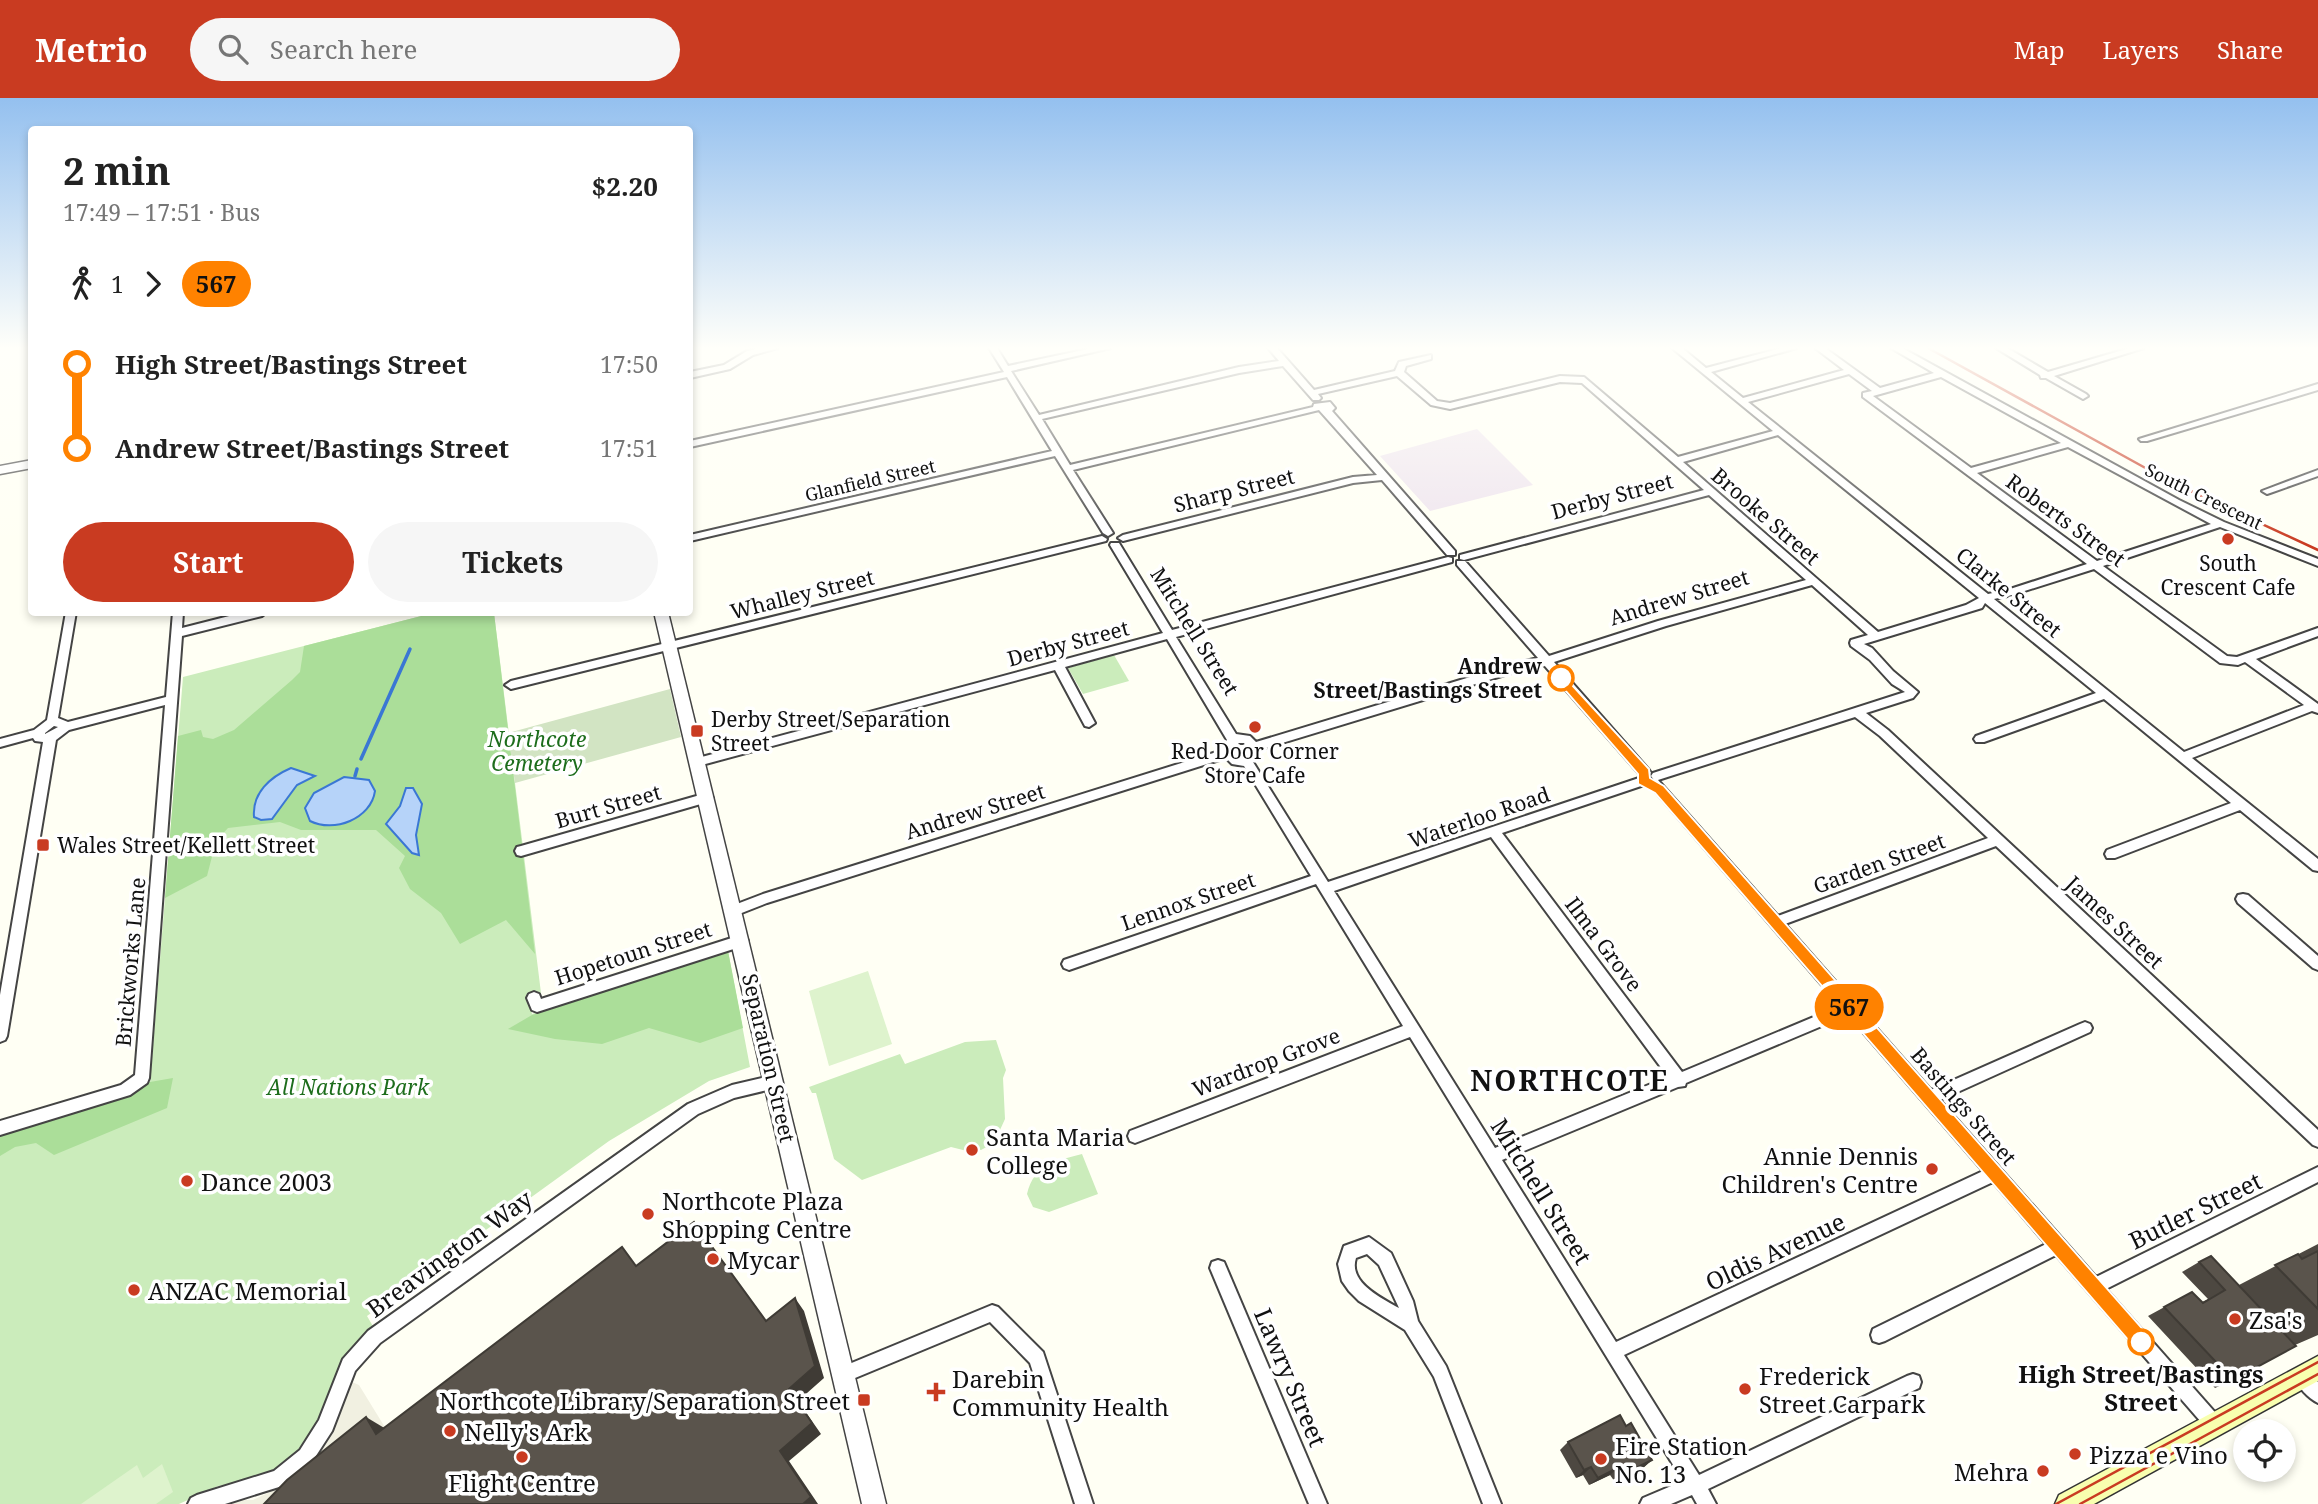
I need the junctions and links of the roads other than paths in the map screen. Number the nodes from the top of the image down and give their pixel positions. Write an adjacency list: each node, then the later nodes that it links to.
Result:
1 (824, 414): 14 (street)
2 (1034, 414): 11 (street)
3 (1056, 414): 11 (street)
4 (1297, 414): 19 (street)
5 (1326, 414): 22 (street)
6 (1621, 414): 17 (street, Brooke Street)
7 (1756, 414): 12 (street, Clarke Street)
8 (1888, 414): 21 (street, Roberts Street)
9 (2012, 414): 15 (street, South Crescent)
10 (2229, 414): 13 (street)
11 (1037, 418): 16 (street)
12 (1779, 432): 17 (street, Derby Street); 35 (street, Clarke Street)
13 (2144, 439)
14 (693, 443)
15 (2067, 444): 21 (street); 26 (street, South Crescent)
16 (1058, 452): 19 (street); 28 (street, Glanfield Street)
17 (1674, 461): 24 (street, Brooke Street)
18 (28, 465): 20 (street)
19 (1068, 468): 27 (street)
20 (0, 470)
21 (1969, 472): 33 (street, Roberts Street)
22 (1381, 473): 29 (street, Sharp Street); 30 (street)
23 (2318, 474): 25 (street)
24 (1707, 490): 31 (street, Derby Street); 34 (street, Brooke Street)
25 (2267, 491)
26 (2220, 524): 32 (street, South Crescent); 33 (street)
27 (1105, 536): 29 (street); 44 (street, Whalley Street)
28 (693, 537)
29 (1119, 542): 42 (street, Mitchell Street)
30 (1449, 556): 31 (street); 42 (street, Derby Street)
31 (1463, 560): 46 (street, Bastings Street)
32 (2318, 563)
33 (2095, 565): 35 (street); 45 (street, Roberts Street)
34 (1809, 580): 43 (street, Brooke Street); 46 (street, Andrew Street)
35 (1988, 600): 43 (street); 49 (street, Clarke Street)
36 (70, 616): 53 (street)
37 (178, 616): 41 (street)
38 (246, 616): 41 (street)
39 (662, 616): 44 (street, Separation Street)
40 (2318, 632): 45 (street)
41 (177, 633): 50 (street)
42 (1171, 635): 47 (street, Derby Street); 59 (street, Mitchell Street)
43 (1868, 640): 52 (street, Waterloo Road)
44 (669, 646): 48 (street, Whalley Street); 63 (street, Separation Street)
45 (2247, 658): 51 (street, Roberts Street)
46 (1544, 659): 60 (street, Andrew Street); 64 (street, Bastings Street)
47 (1058, 665): 54 (street); 63 (street, Derby Street)
48 (511, 685)
49 (2106, 694): 57 (street); 61 (street, Clarke Street)
50 (172, 699): 55 (street); 87 (street, Brickworks Lane)
51 (2315, 708): 61 (street)
52 (1859, 710): 64 (street, Waterloo Road); 68 (street, James Street)
53 (52, 722): 55 (street); 56 (street)
54 (1089, 723)
55 (65, 727): 56 (street)
56 (44, 736): 58 (street); 83 (street)
57 (1980, 739)
58 (0, 743)
59 (1231, 747): 60 (street); 62 (street); 74 (street, Andrew Street)
60 (1254, 747): 62 (street)
61 (2183, 757): 66 (street, Clarke Street)
62 (1246, 760): 72 (street, Mitchell Street)
63 (698, 762): 65 (street, Separation Street)
64 (1650, 779): 67 (street, Waterloo Road); 75 (street, Bastings Street)
65 (707, 798): 69 (street, Burt Street); 74 (street, Separation Street)
66 (2242, 804): 70 (street); 71 (street, Clarke Street)
67 (1494, 832): 72 (street, Waterloo Road); 84 (street, Ilma Grove)
68 (1997, 840): 75 (street, Garden Street); 89 (street, James Street)
69 (520, 851)
70 (2111, 854)
71 (2318, 866)
72 (1323, 883): 77 (street, Lennox Street); 82 (street, Mitchell Street)
73 (2243, 900): 78 (street)
74 (734, 911): 76 (street, Separation Street)
75 (1776, 922): 80 (street, Bastings Street)
76 (741, 941): 79 (street, Hopetoun Street); 85 (street, Separation Street)
77 (1069, 964)
78 (2318, 964)
79 (535, 1006)
80 (1851, 1008): 84 (street); 86 (street, Bastings Street)
81 (2085, 1028): 86 (street)
82 (1413, 1029): 88 (street, Wardrop Grove); 90 (street, Mitchell Street)
83 (0, 1035)
84 (1680, 1081): 90 (street)
85 (775, 1082): 99 (street, Separation Street); 104 (street, Breavington Way)
86 (1929, 1098): 91 (street, Bastings Street)
87 (0, 1128)
88 (1135, 1136)
89 (2318, 1140)
90 (1492, 1157): 98 (street, Mitchell Street)
91 (1995, 1173): 93 (street, Bastings Street); 98 (street, Oldis Avenue)
92 (2318, 1174): 95 (street, Butler Street)
93 (2058, 1246): 95 (street, Bastings Street); 97 (street)
94 (1218, 1268): 107 (street, Lawry Street)
95 (2093, 1287): 102 (street, Bastings Street)
96 (1411, 1324): 96 (street); 108 (street)
97 (1879, 1335)
98 (1613, 1352): 103 (street, Mitchell Street)
99 (843, 1375): 105 (street, Separation Street); 106 (street)
100 (2313, 1380): 102 (main road)
101 (1913, 1382): 103 (street)
102 (2214, 1424): 111 (main road)
103 (1695, 1485): 109 (street); 110 (street, Mitchell Street)
104 (197, 1504)
105 (873, 1504)
106 (1084, 1504)
107 (1318, 1504)
108 (1492, 1504)
109 (1649, 1504)
110 (1707, 1504)
111 (2068, 1504)

